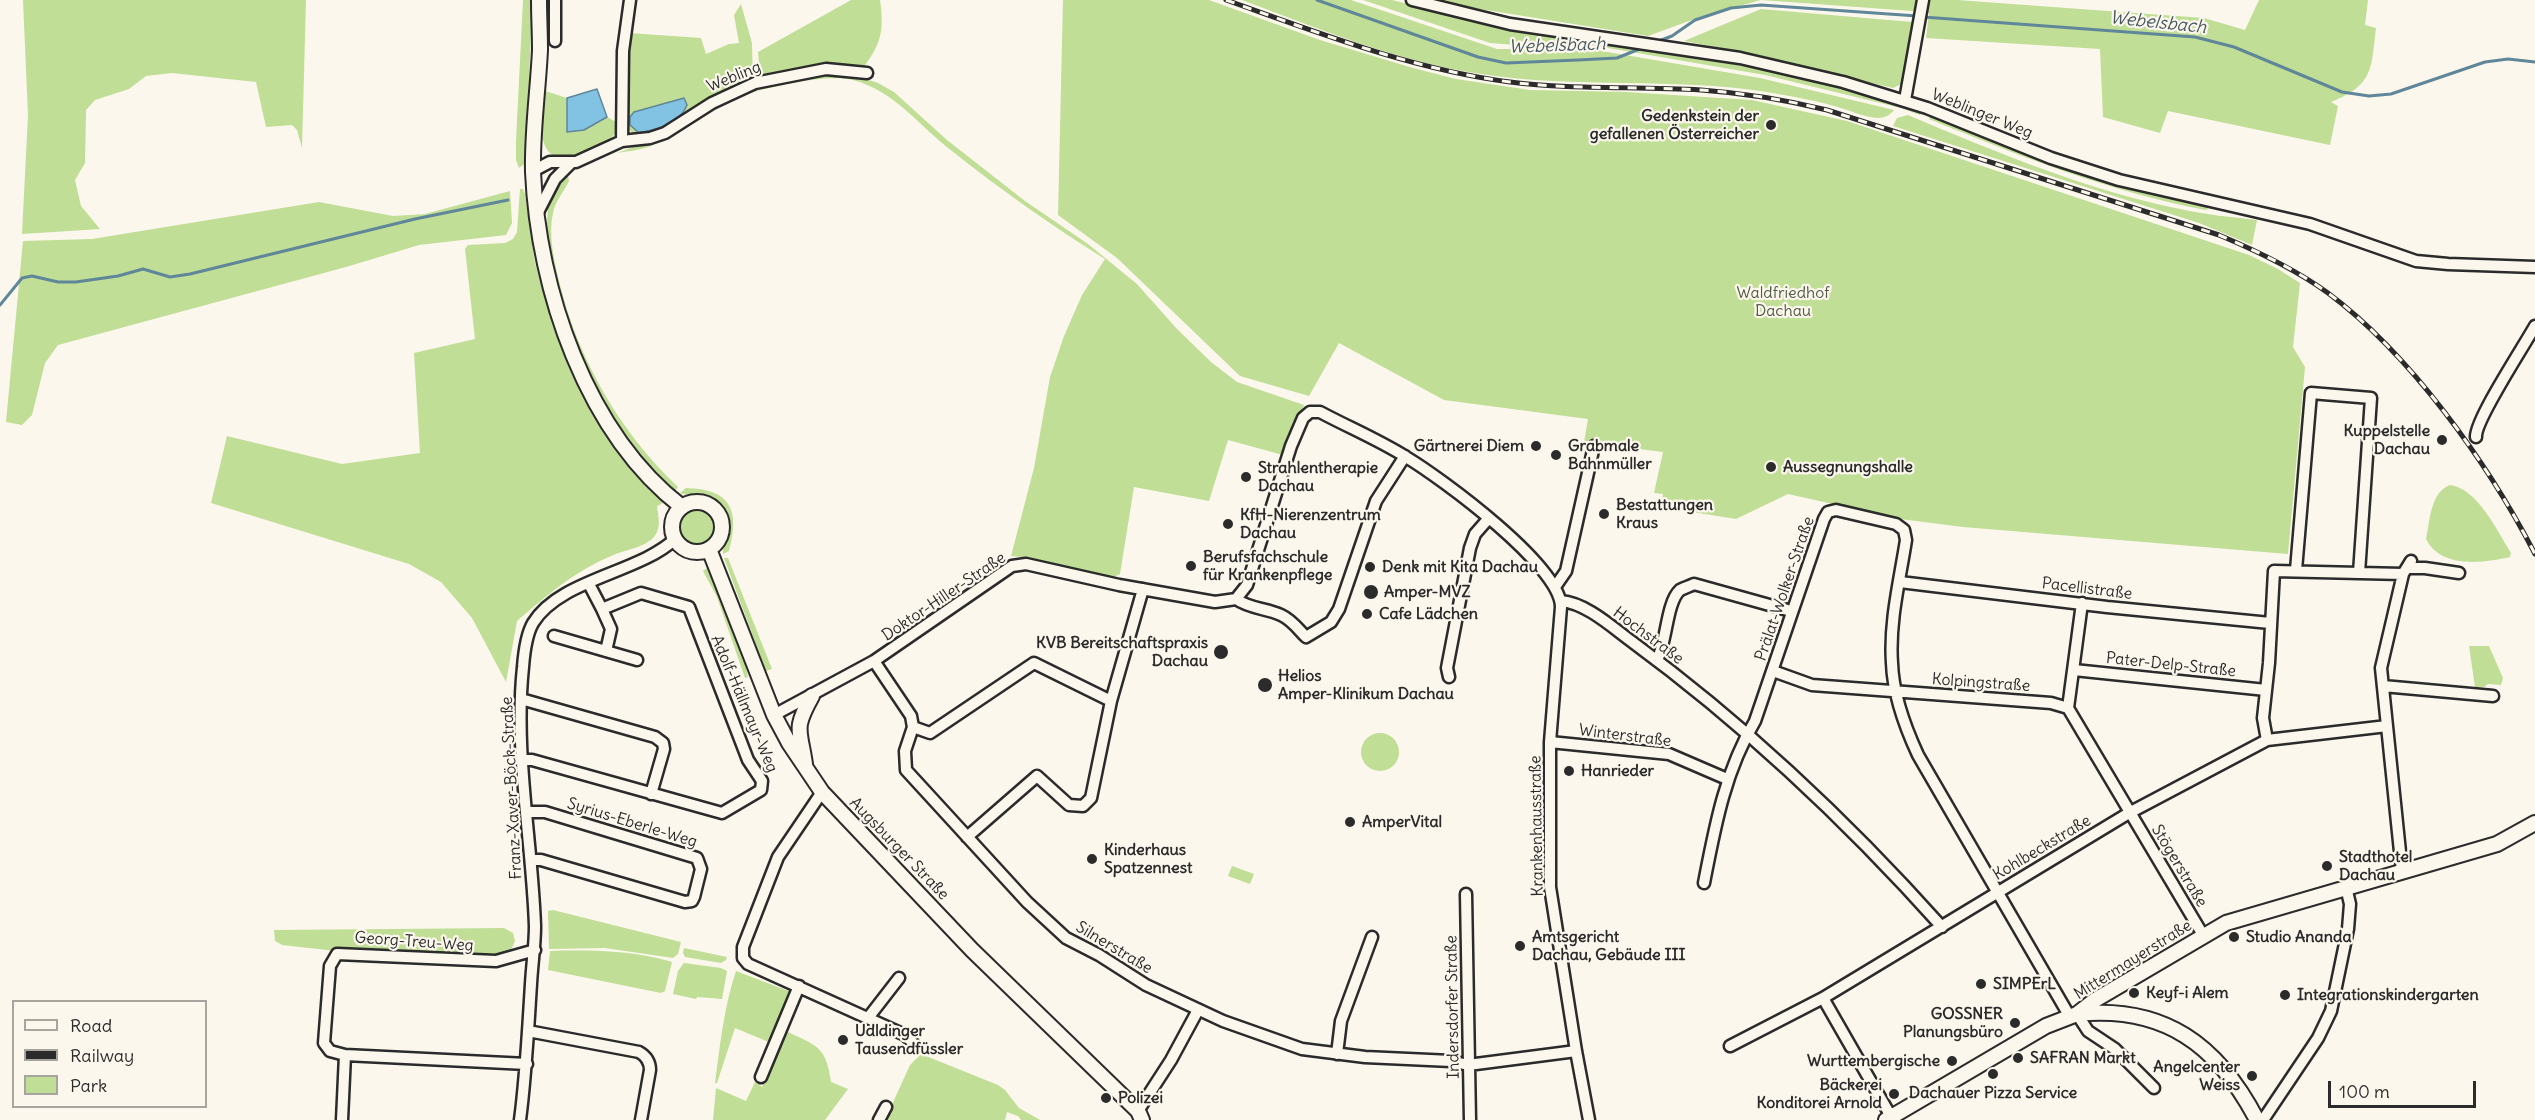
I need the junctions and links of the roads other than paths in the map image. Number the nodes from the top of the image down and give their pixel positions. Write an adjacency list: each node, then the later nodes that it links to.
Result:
1 (539, 0): 11 (main road)
2 (555, 0): 6 (street)
3 (630, 0): 9 (street)
4 (1413, 0): 8 (street, Weblinger Weg)
5 (1922, 6): 8 (street)
6 (555, 42)
7 (867, 73): 9 (street, Webling)
8 (1905, 100): 14 (street, Weblinger Weg)
9 (622, 141): 10 (street, Webling)
10 (571, 163): 11 (street, Webling); 12 (street, Webling)
11 (533, 171): 12 (street); 13 (main road)
12 (562, 173): 13 (street, Webling)
13 (537, 214): 19 (main road)
14 (2535, 267)
15 (2535, 326): 16 (street)
16 (2476, 437)
17 (1594, 446): 29 (street)
18 (1405, 456): 20 (street); 31 (street); 31 (street)
19 (682, 507): 21 (main road); 22 (main road)
20 (1489, 518): 29 (street); 44 (street)
21 (675, 539): 22 (main road); 28 (street, Franz-Xaver-Böck-Straße)
22 (709, 549): 53 (main road, Augsburger Straße)
23 (2407, 568): 25 (street); 26 (street); 45 (street)
24 (2296, 570): 25 (street); 25 (street); 36 (street)
25 (2359, 573)
26 (2459, 573)
27 (1900, 582): 33 (street, Pacellistraße); 35 (street, Prälat-Wolker-Straße); 47 (street, Prälat-Wolker-Straße)
28 (589, 584): 34 (street); 50 (street, Franz-Xaver-Böck-Straße)
29 (1555, 587): 32 (street)
30 (1143, 590): 31 (street, Doktor-Hiller-Straße); 41 (street, Doktor-Hiller-Straße); 51 (street)
31 (1236, 599)
32 (1561, 601): 40 (street, Hochstraße); 58 (street, Krankenhausstraße)
33 (2082, 603): 36 (street, Pacellistraße); 42 (street)
34 (602, 609): 38 (street); 63 (street, Adolf-Hällmayr-Weg)
35 (1791, 611): 40 (street); 43 (street, Prälat-Wolker-Straße)
36 (2271, 623): 46 (street)
37 (554, 636): 38 (street)
38 (606, 651): 39 (street)
39 (637, 660)
40 (1657, 660): 56 (street, Hochstraße)
41 (874, 662): 48 (street, Doktor-Hiller-Straße); 55 (street)
42 (2074, 670): 46 (street, Pater-Delp-Straße); 52 (street)
43 (1773, 671): 47 (street, Kolpingstraße); 56 (street, Prälat-Wolker-Straße)
44 (1449, 677)
45 (2383, 686): 49 (street); 54 (street)
46 (2266, 690): 57 (street)
47 (1897, 693): 52 (street, Kolpingstraße); 72 (street, Prälat-Wolker-Straße)
48 (812, 696): 53 (street, Doktor-Hiller-Straße); 60 (main road)
49 (2493, 696)
50 (521, 699): 59 (street, Franz-Xaver-Böck-Straße); 63 (street)
51 (1111, 701): 55 (street); 67 (street)
52 (2068, 708): 65 (street)
53 (774, 715): 60 (main road, Augsburger Straße)
54 (2387, 726): 57 (street, Kohlbeckstraße); 69 (street)
55 (913, 727): 67 (street, Silnerstraße)
56 (1747, 735): 61 (street, Prälat-Wolker-Straße); 74 (street, Hochstraße)
57 (2266, 740): 65 (street, Kohlbeckstraße)
58 (1550, 742): 61 (street, Winterstraße); 87 (street, Krankenhausstraße)
59 (522, 760): 63 (street, Adolf-Hällmayr-Weg); 64 (street, Franz-Xaver-Böck-Straße)
60 (806, 769): 62 (main road, Augsburger Straße)
61 (1727, 779): 70 (street, Prälat-Wolker-Straße)
62 (822, 792): 79 (street); 95 (main road, Augsburger Straße)
63 (651, 794)
64 (527, 812): 68 (street, Franz-Xaver-Böck-Straße); 68 (street, Syrius-Eberle-Weg)
65 (2129, 813): 72 (street, Kohlbeckstraße); 75 (street, Stögerstraße)
66 (2535, 823): 69 (main road, Mittermayerstraße)
67 (967, 837): 81 (street, Silnerstraße)
68 (531, 860): 77 (street, Franz-Xaver-Böck-Straße)
69 (2402, 871): 71 (main road, Mittermayerstraße)
70 (1704, 883)
71 (2346, 887): 75 (main road, Mittermayerstraße); 104 (street)
72 (1998, 893): 74 (street, Kohlbeckstraße); 82 (street, Prälat-Wolker-Straße)
73 (1466, 894): 91 (street, Indersdorfer Straße)
74 (1941, 927): 80 (street, Kohlbeckstraße)
75 (2204, 935): 82 (main road, Mittermayerstraße)
76 (1372, 937): 88 (street)
77 (535, 950): 84 (street, Franz-Xaver-Böck-Straße); 89 (street, Georg-Treu-Weg)
78 (899, 978): 83 (street)
79 (799, 986): 83 (street); 92 (street)
80 (1823, 998): 86 (street, Kohlbeckstraße); 96 (street)
81 (1198, 1010): 88 (street, Silnerstraße); 95 (street)
82 (2073, 1015): 93 (street, Prälat-Wolker-Straße); 96 (main road, Mittermayerstraße); 103 (main road)
83 (868, 1018): 85 (street)
84 (528, 1031): 90 (street, Franz-Xaver-Böck-Straße); 99 (street)
85 (913, 1043)
86 (1730, 1046)
87 (1576, 1051): 91 (street, Silnerstraße); 102 (street, Krankenhausstraße)
88 (1336, 1054): 91 (street, Silnerstraße)
89 (345, 1055): 90 (street); 97 (street)
90 (527, 1064): 98 (street, Franz-Xaver-Böck-Straße)
91 (1468, 1065): 101 (street, Indersdorfer Straße)
92 (761, 1077)
93 (2154, 1088)
94 (886, 1107): 100 (street)
95 (1140, 1115)
96 (1890, 1119)
97 (342, 1120)
98 (520, 1120)
99 (641, 1120)
100 (879, 1120)
101 (1470, 1120)
102 (1589, 1120)
103 (2257, 1120)
104 (2263, 1120)

